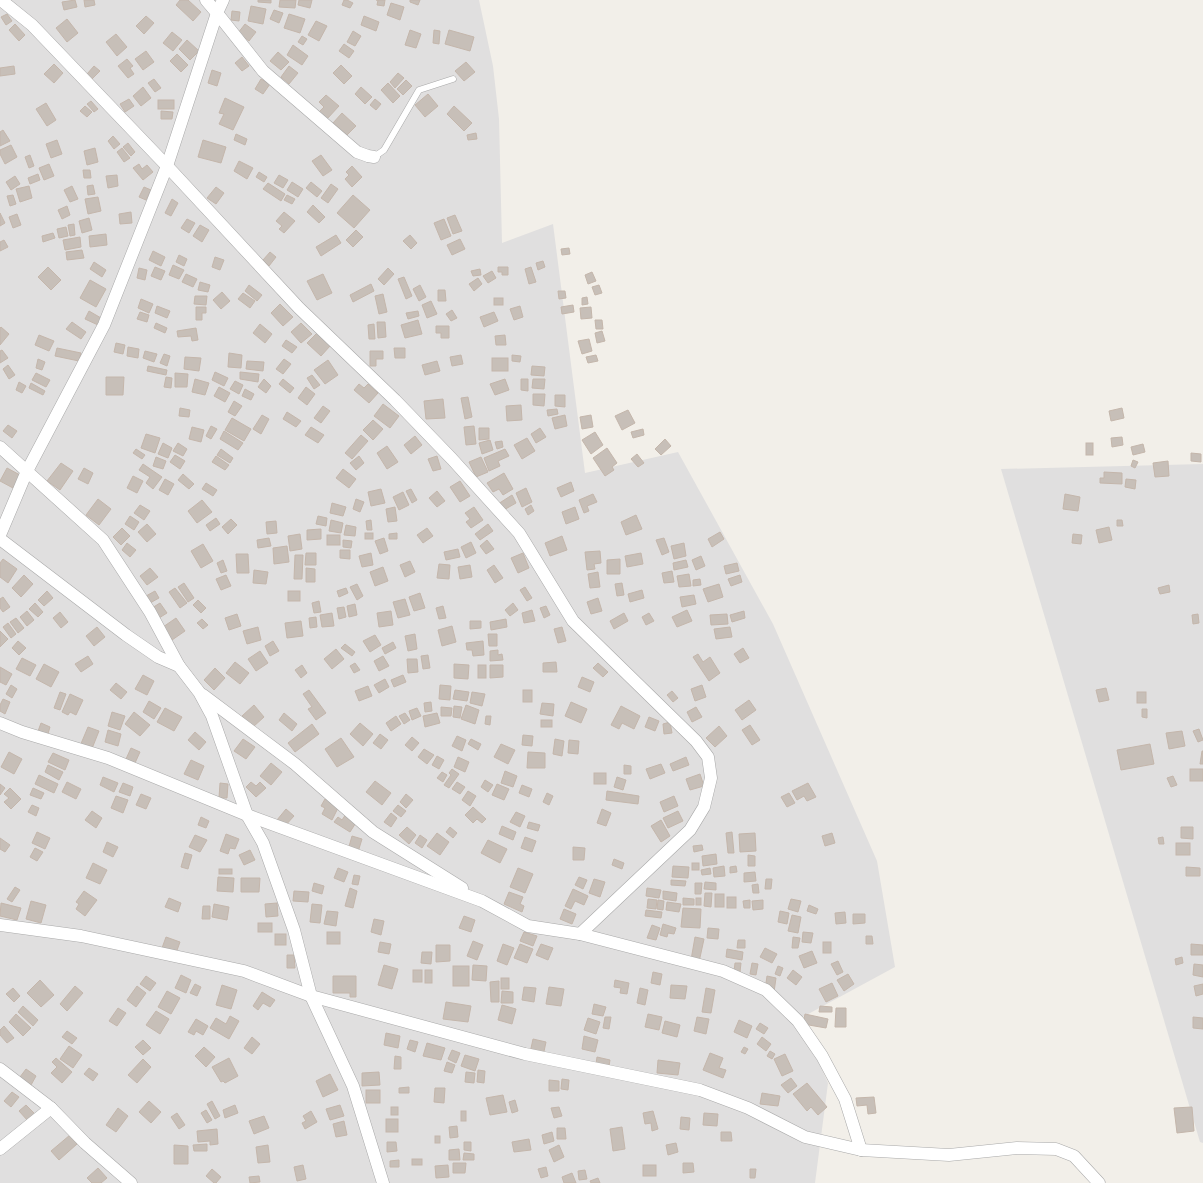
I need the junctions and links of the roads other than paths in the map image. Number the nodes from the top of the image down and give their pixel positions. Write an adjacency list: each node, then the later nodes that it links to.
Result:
1 (1, 0): 7 (street)
2 (206, 0): 4 (street)
3 (223, 0): 4 (street)
4 (217, 13): 6 (street); 7 (street)
5 (453, 79): 6 (lane)
6 (374, 157)
7 (167, 166): 9 (street); 18 (street)
8 (0, 447): 9 (street)
9 (27, 472): 10 (street); 12 (street)
10 (0, 535)
11 (0, 539): 12 (street)
12 (179, 666): 13 (street)
13 (199, 692): 15 (street); 16 (street)
14 (0, 723): 15 (street)
15 (247, 815): 16 (street); 19 (street)
16 (482, 901): 18 (street)
17 (0, 925): 19 (street)
18 (580, 934): 23 (street)
19 (311, 996): 23 (street); 25 (street)
20 (0, 1068): 21 (street)
21 (51, 1108): 22 (street); 24 (street)
22 (0, 1149)
23 (861, 1150): 26 (street)
24 (131, 1183)
25 (383, 1183)
26 (1100, 1183)

